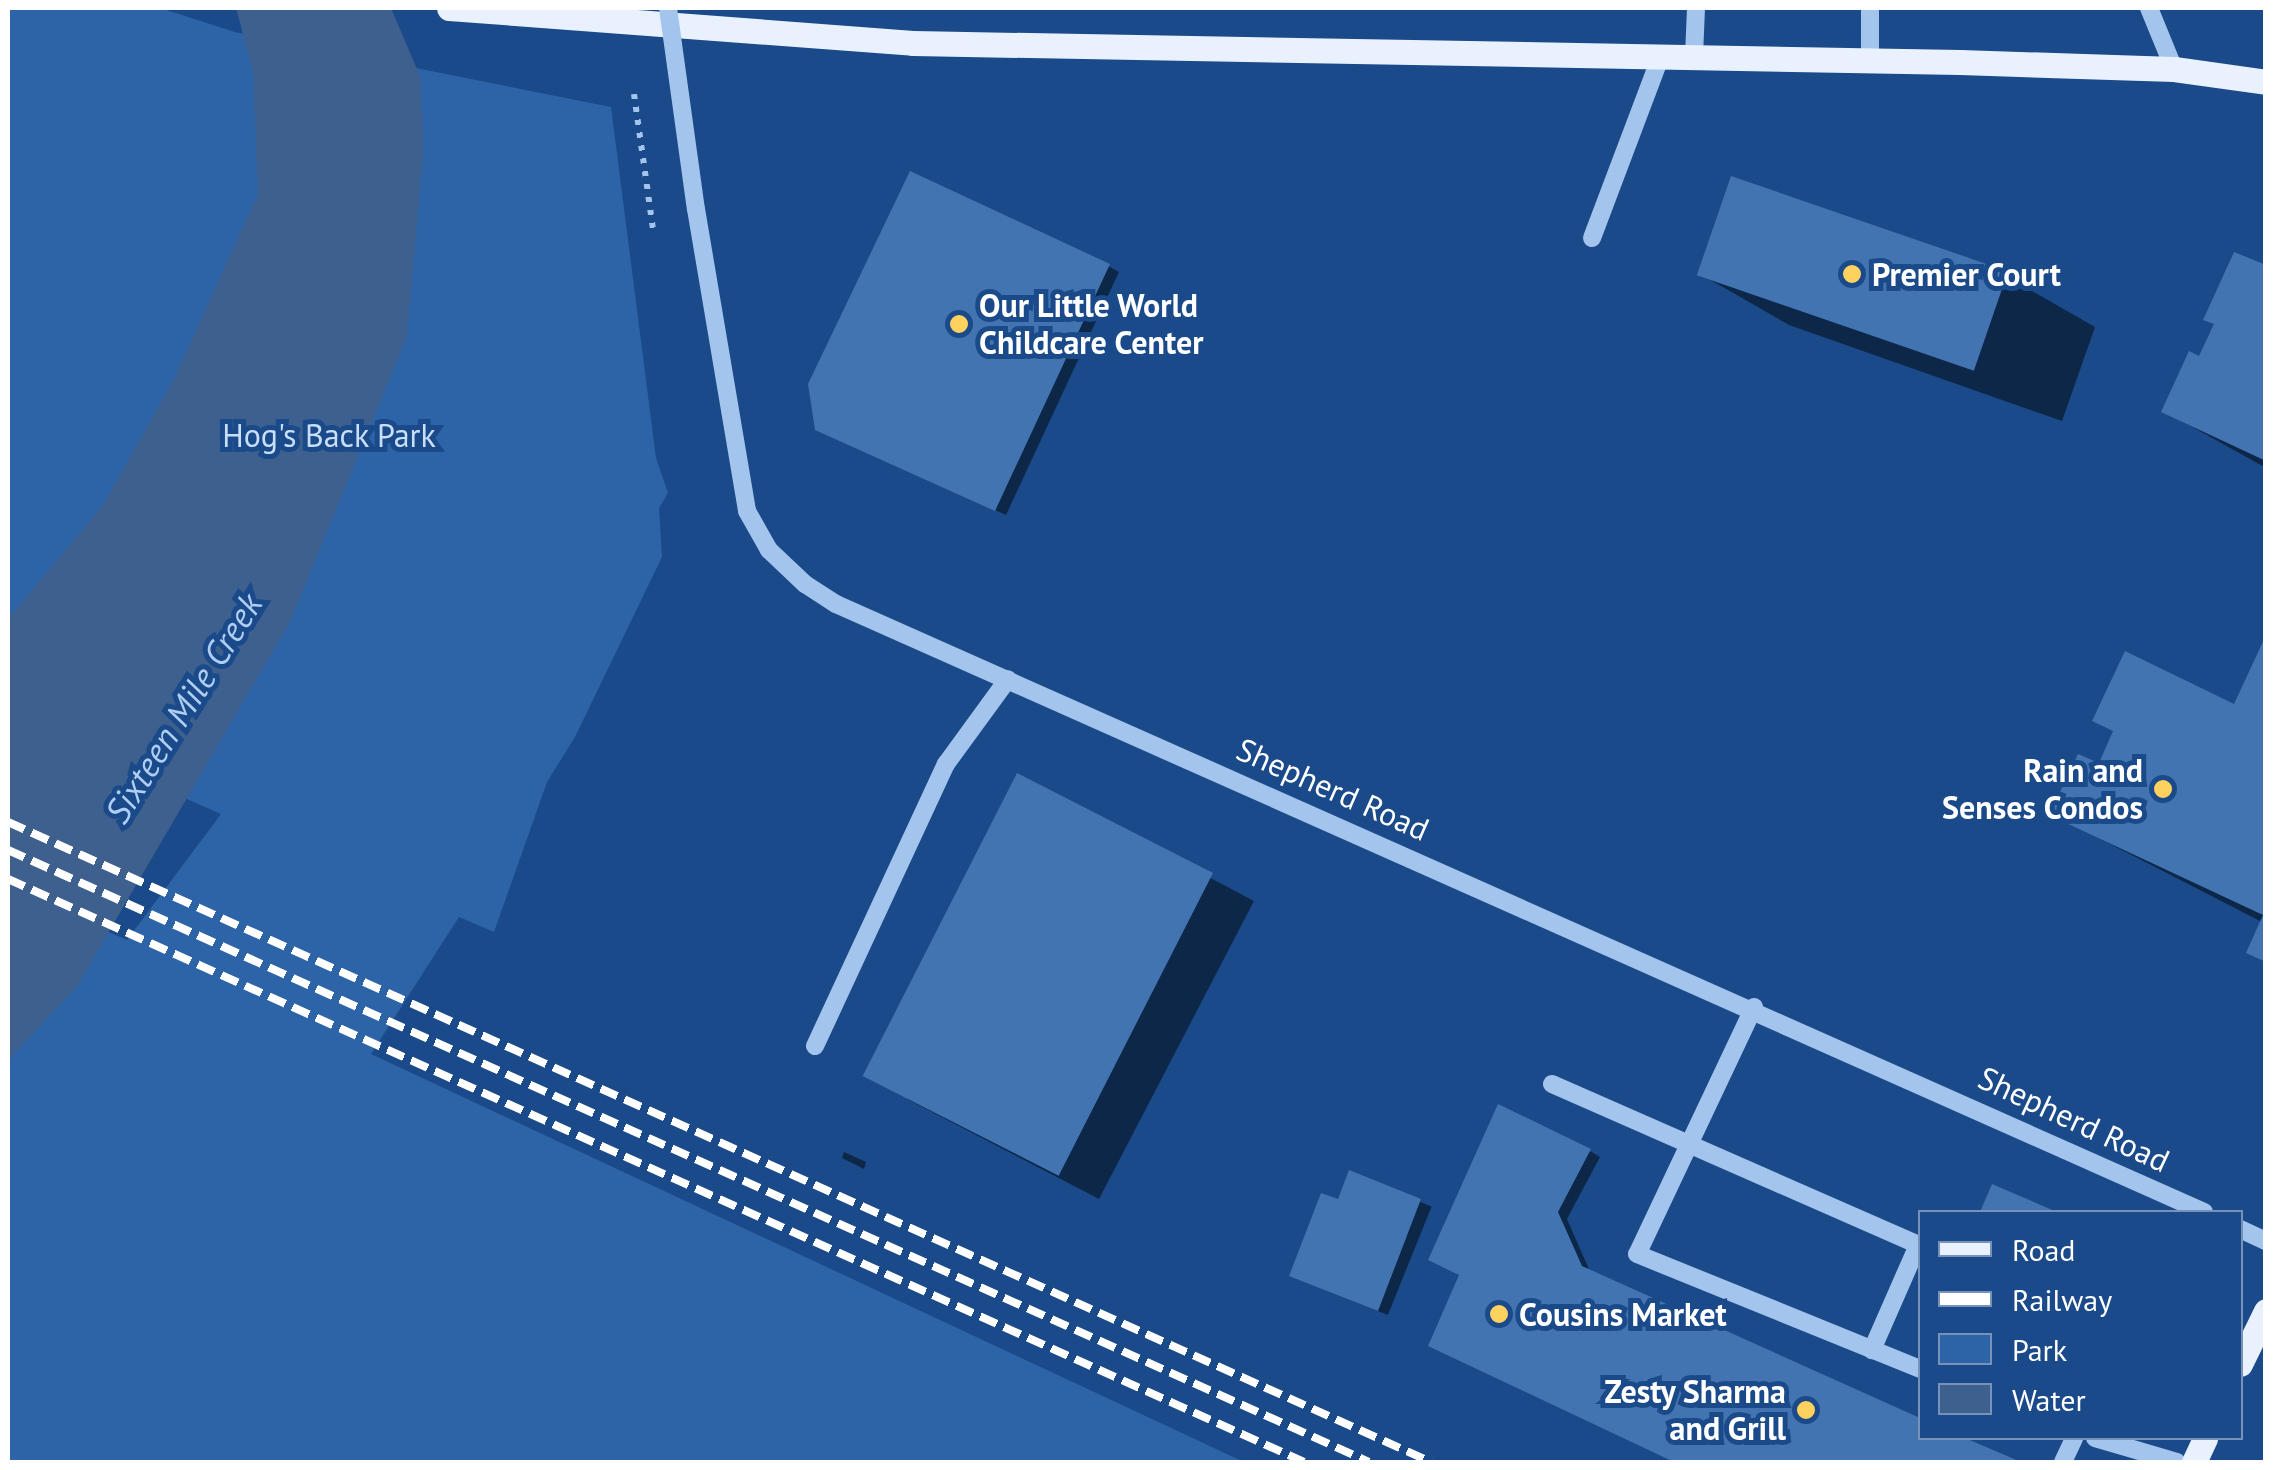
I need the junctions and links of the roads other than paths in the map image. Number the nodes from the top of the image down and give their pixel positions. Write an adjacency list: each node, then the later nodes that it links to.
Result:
1 (449, 8): 6 (main road)
2 (668, 8): 12 (street, Shepherd Road, bridge)
3 (1696, 8): 7 (street)
4 (1870, 8): 8 (street)
5 (2149, 8): 9 (street)
6 (1661, 55): 7 (main road); 11 (street)
7 (1694, 56): 8 (main road)
8 (1870, 60): 9 (main road)
9 (2174, 69): 10 (main road)
10 (2266, 82)
11 (1592, 238)
12 (1008, 679): 13 (street, Shepherd Road); 14 (street)
13 (1754, 1007): 16 (street); 17 (street, Shepherd Road)
14 (815, 1046)
15 (1552, 1084): 16 (street)
16 (1688, 1144): 21 (street); 21 (street)
17 (2200, 1210)
18 (2243, 1230): 19 (street)
19 (2266, 1241)
20 (2266, 1311): 22 (main road)
21 (1872, 1350): 23 (street)
22 (2243, 1358)
23 (1918, 1369)
24 (2101, 1440): 25 (street)
25 (2177, 1462)

